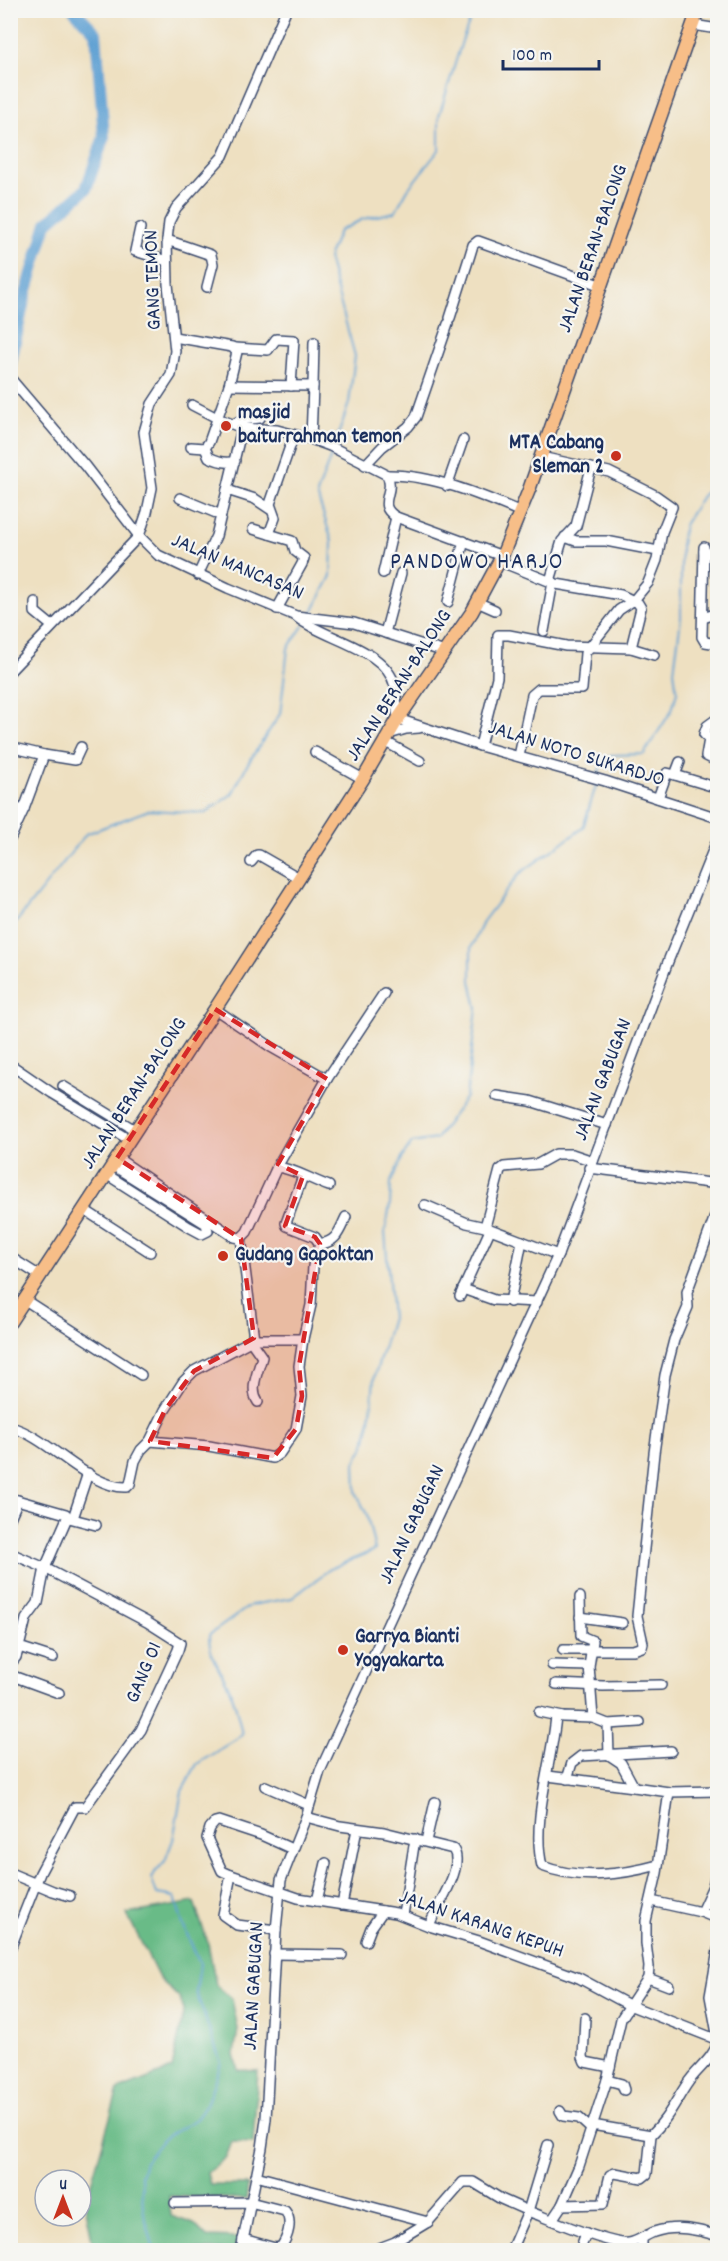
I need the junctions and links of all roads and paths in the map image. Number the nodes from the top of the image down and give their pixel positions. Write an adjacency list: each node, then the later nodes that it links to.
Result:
1 (286, 10): 6 (street, GANG TEMON)
2 (698, 10): 3 (main road, JALAN BERAN-BALONG)
3 (693, 25): 4 (street); 8 (main road, JALAN BERAN-BALONG)
4 (717, 29)
5 (140, 228): 7 (street)
6 (167, 240): 7 (street, GANG TEMON); 9 (street)
7 (167, 261): 10 (street, GANG TEMON)
8 (603, 286): 26 (main road, JALAN BERAN-BALONG); 28 (street)
9 (207, 287)
10 (174, 337): 12 (street); 40 (street, GANG TEMON)
11 (314, 342): 16 (street)
12 (235, 348): 14 (street); 15 (street)
13 (13, 381): 40 (street, JALAN MANCASAN)
14 (229, 385): 15 (street); 18 (street)
15 (291, 386): 16 (street)
16 (313, 386): 22 (street)
17 (192, 405): 18 (street)
18 (217, 418): 20 (street); 25 (street)
19 (260, 418): 20 (street)
20 (238, 426): 21 (street); 27 (street)
21 (294, 435): 22 (street); 34 (street)
22 (311, 439): 28 (street)
23 (463, 440): 31 (street)
24 (191, 447): 25 (street)
25 (205, 448): 27 (street)
26 (541, 457): 29 (street); 35 (main road, JALAN BERAN-BALONG)
27 (235, 461): 32 (street)
28 (366, 465): 30 (street)
29 (591, 468): 41 (street); 43 (street)
30 (387, 475): 31 (street); 37 (street)
31 (447, 486): 35 (street)
32 (227, 490): 34 (street); 36 (street)
33 (180, 498): 36 (street)
34 (270, 509): 39 (street)
35 (521, 512): 44 (main road, JALAN BERAN-BALONG)
36 (221, 515): 48 (street)
37 (396, 517): 42 (street); 46 (street)
38 (253, 529): 39 (street)
39 (269, 534): 54 (street)
40 (139, 536): 48 (street, JALAN MANCASAN); 59 (street)
41 (565, 537): 43 (street); 49 (street)
42 (464, 541): 44 (street); 52 (street)
43 (658, 550): 50 (street)
44 (501, 558): 49 (street); 53 (main road, JALAN BERAN-BALONG)
45 (717, 558): 58 (street)
46 (383, 573)
47 (401, 573): 61 (street)
48 (198, 575): 54 (street, JALAN MANCASAN)
49 (552, 582): 50 (street); 60 (street)
50 (634, 600): 63 (street); 64 (street)
51 (35, 602): 59 (street)
52 (448, 602)
53 (477, 603): 55 (street); 65 (main road, JALAN BERAN-BALONG)
54 (277, 609): 57 (street, JALAN MANCASAN)
55 (495, 610)
56 (717, 610): 58 (street)
57 (296, 616): 61 (street, JALAN MANCASAN); 69 (street)
58 (703, 618): 62 (street)
59 (52, 626): 67 (street)
60 (544, 631)
61 (385, 633): 65 (street, JALAN MANCASAN)
62 (717, 644)
63 (590, 648): 64 (street); 72 (street); 77 (street)
64 (631, 648): 66 (street)
65 (445, 652): 69 (main road, JALAN BERAN-BALONG)
66 (654, 655)
67 (10, 671)
68 (717, 718): 80 (street)
69 (398, 719): 70 (street, JALAN NOTO SUKARDJO); 71 (main road, JALAN BERAN-BALONG)
70 (425, 728): 71 (street, JALAN NOTO SUKARDJO); 72 (street, JALAN NOTO SUKARDJO)
71 (387, 738): 78 (street); 82 (main road, JALAN BERAN-BALONG)
72 (480, 746): 77 (street, JALAN NOTO SUKARDJO)
73 (10, 747): 76 (street)
74 (81, 747): 76 (street)
75 (315, 752): 82 (street)
76 (44, 755): 86 (street)
77 (519, 756): 84 (street, JALAN NOTO SUKARDJO)
78 (420, 761)
79 (680, 762): 81 (street)
80 (717, 762)
81 (675, 775): 83 (street); 84 (street)
82 (363, 779): 91 (main road, JALAN BERAN-BALONG)
83 (717, 788)
84 (658, 798): 87 (street, JALAN NOTO SUKARDJO)
85 (10, 804): 86 (street)
86 (24, 808): 89 (street)
87 (717, 818)
88 (717, 838): 98 (street, JALAN GABUGAN)
89 (10, 839)
90 (251, 862): 91 (street)
91 (298, 878): 93 (main road, JALAN BERAN-BALONG)
92 (384, 993): 95 (street)
93 (215, 1009): 95 (street); 99 (main road, JALAN BERAN-BALONG)
94 (10, 1069): 99 (street)
95 (327, 1079): 102 (street)
96 (63, 1086): 99 (street)
97 (498, 1096): 98 (street)
98 (607, 1125): 100 (street, JALAN GABUGAN)
99 (131, 1135): 101 (main road, JALAN BERAN-BALONG)
100 (591, 1164): 104 (street); 110 (street); 115 (street, JALAN GABUGAN)
101 (111, 1166): 101 (street); 108 (main road, JALAN BERAN-BALONG); 111 (street)
102 (277, 1167): 103 (street); 111 (street)
103 (303, 1176): 105 (street); 113 (street)
104 (717, 1184)
105 (329, 1186)
106 (425, 1206): 110 (street)
107 (717, 1208): 140 (street)
108 (83, 1209): 114 (street); 117 (main road, JALAN BERAN-BALONG)
109 (346, 1218): 113 (street)
110 (487, 1229): 112 (street); 119 (street)
111 (241, 1238): 123 (street)
112 (522, 1241): 115 (street); 119 (street)
113 (320, 1244): 122 (street)
114 (150, 1252)
115 (558, 1255): 120 (street, JALAN GABUGAN)
116 (10, 1257): 117 (street)
117 (40, 1276): 118 (main road, JALAN BERAN-BALONG)
118 (25, 1300): 121 (main road, JALAN BERAN-BALONG); 124 (street)
119 (510, 1302): 120 (street)
120 (537, 1302): 164 (street, JALAN GABUGAN)
121 (10, 1322)
122 (303, 1339): 123 (street); 127 (street)
123 (252, 1340): 125 (street); 127 (street)
124 (141, 1375)
125 (258, 1402)
126 (10, 1427): 128 (street)
127 (150, 1441): 128 (street)
128 (88, 1473): 131 (street)
129 (14, 1499): 130 (street); 131 (street)
130 (10, 1518)
131 (70, 1518): 132 (street); 134 (street)
132 (96, 1526)
133 (10, 1553): 134 (street, GANG 01)
134 (45, 1568): 138 (street); 175 (street, GANG 01)
135 (580, 1597): 136 (street)
136 (580, 1617): 137 (street); 140 (street)
137 (622, 1623)
138 (19, 1647): 141 (street); 142 (street)
139 (562, 1650): 140 (street)
140 (591, 1650): 144 (street)
141 (53, 1658)
142 (10, 1664)
143 (552, 1665): 144 (street)
144 (589, 1666): 148 (street)
145 (10, 1675): 149 (street)
146 (556, 1684): 148 (street)
147 (661, 1684): 148 (street)
148 (590, 1686): 152 (street)
149 (59, 1693)
150 (539, 1712): 151 (street)
151 (556, 1716): 152 (street); 157 (street)
152 (592, 1718): 154 (street)
153 (640, 1722): 154 (street)
154 (608, 1724): 156 (street)
155 (671, 1751): 156 (street)
156 (609, 1755): 158 (street); 160 (street)
157 (548, 1776): 158 (street); 171 (street)
158 (567, 1779): 160 (street)
159 (266, 1786): 164 (street)
160 (634, 1787): 162 (street)
161 (717, 1791): 162 (street)
162 (669, 1792): 171 (street)
163 (435, 1802): 168 (street)
164 (309, 1805): 165 (street, JALAN GABUGAN)
165 (306, 1817): 166 (street); 169 (street, JALAN GABUGAN)
166 (357, 1829): 167 (street); 180 (street)
167 (415, 1839): 168 (street); 183 (street)
168 (426, 1841): 185 (street)
169 (292, 1849): 174 (street); 176 (street, JALAN GABUGAN)
170 (326, 1863): 178 (street)
171 (658, 1864): 179 (street)
172 (717, 1865): 182 (street)
173 (10, 1873): 175 (street)
174 (231, 1875): 176 (street, JALAN KARANG KEPUH); 186 (street)
175 (36, 1883): 177 (street); 187 (street)
176 (279, 1892): 178 (street, JALAN KARANG KEPUH); 186 (street, JALAN GABUGAN)
177 (70, 1896)
178 (317, 1901): 180 (street, JALAN KARANG KEPUH)
179 (651, 1901): 182 (street); 193 (street)
180 (342, 1905): 181 (street, JALAN KARANG KEPUH)
181 (383, 1911): 183 (street, JALAN KARANG KEPUH); 188 (street)
182 (701, 1912): 184 (street)
183 (403, 1915): 185 (street, JALAN KARANG KEPUH)
184 (717, 1919)
185 (429, 1926): 195 (street, JALAN KARANG KEPUH)
186 (276, 1930): 191 (street, JALAN GABUGAN)
187 (13, 1936): 189 (street)
188 (366, 1941)
189 (10, 1949)
190 (717, 1950): 197 (street)
191 (274, 1954): 192 (street); 205 (street, JALAN GABUGAN)
192 (342, 1955)
193 (648, 1978): 194 (street); 195 (street)
194 (669, 1986)
195 (629, 2005): 197 (street, JALAN KARANG KEPUH); 198 (street)
196 (585, 2018): 198 (street)
197 (717, 2041): 203 (street)
198 (610, 2067): 199 (street)
199 (607, 2080): 200 (street); 202 (street)
200 (624, 2090)
201 (560, 2111): 202 (street)
202 (591, 2127): 203 (street); 208 (street)
203 (651, 2135): 208 (street)
204 (548, 2145): 209 (street)
205 (256, 2176): 206 (street, JALAN GABUGAN); 211 (street)
206 (250, 2202): 207 (street); 215 (street, JALAN GABUGAN); 215 (street)
207 (175, 2203)
208 (562, 2205): 210 (street)
209 (528, 2211): 210 (street); 211 (street); 219 (street)
210 (552, 2220): 212 (street)
211 (428, 2223): 218 (street)
212 (586, 2233): 216 (street); 220 (street)
213 (717, 2236): 214 (street)
214 (642, 2238): 216 (street); 222 (street)
215 (243, 2239): 217 (street, JALAN GABUGAN)
216 (629, 2244): 221 (street)
217 (241, 2250)
218 (374, 2250)
219 (511, 2250)
220 (580, 2250)
221 (617, 2250)
222 (642, 2250)

